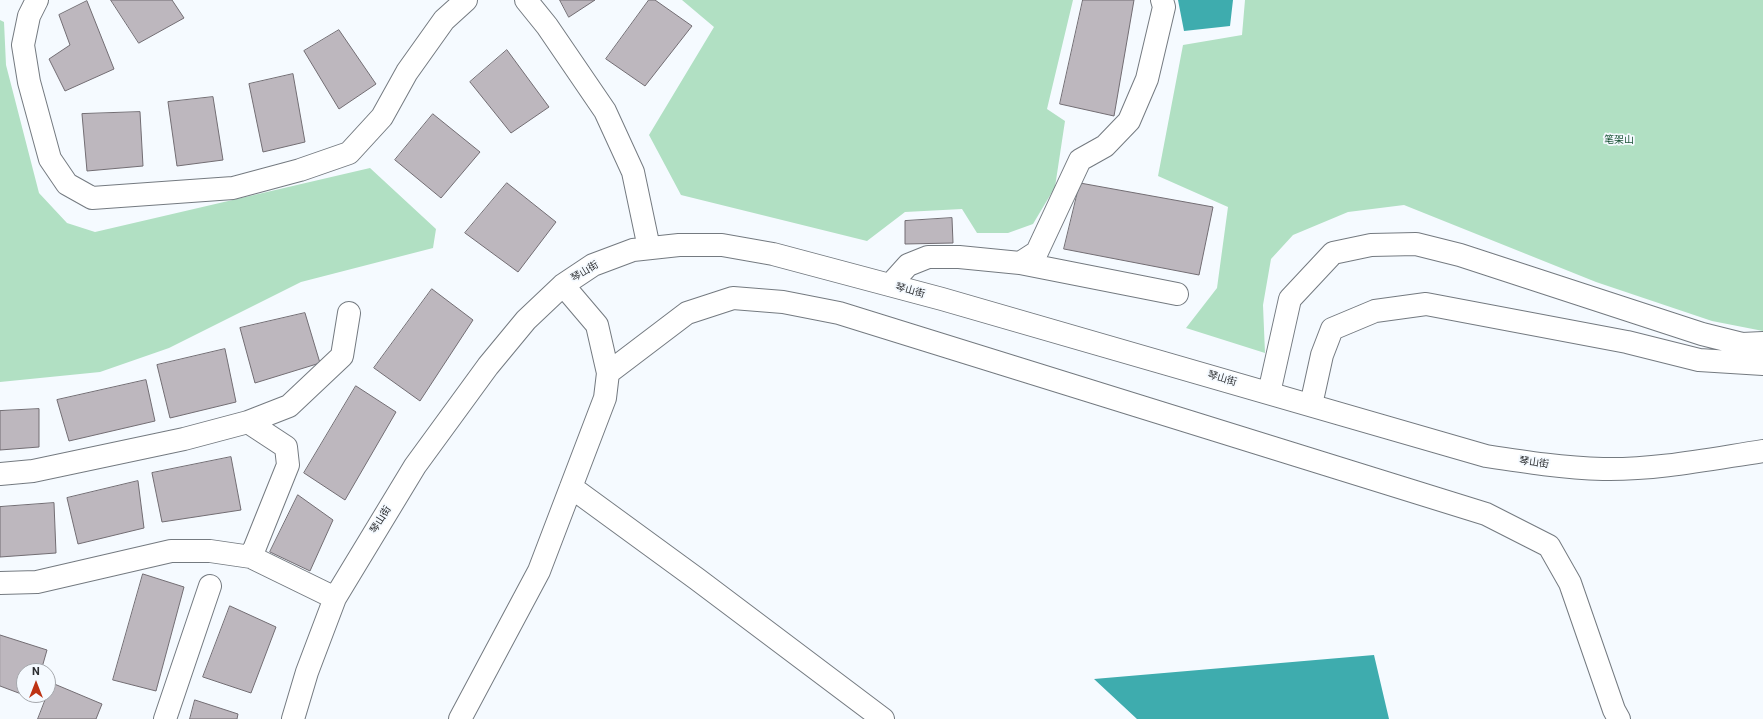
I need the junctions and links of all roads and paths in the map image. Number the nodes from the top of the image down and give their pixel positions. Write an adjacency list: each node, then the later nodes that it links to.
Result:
1 (37, 0): 2 (street)
2 (466, 0)
3 (526, 0): 5 (street)
4 (1162, 0): 6 (street)
5 (649, 248): 7 (street, 琴山街); 8 (street, 琴山街)
6 (1020, 263): 8 (street); 9 (street)
7 (563, 285): 13 (street); 23 (street, 琴山街)
8 (890, 285): 14 (street, 琴山街)
9 (1177, 294)
10 (349, 313): 16 (street)
11 (1763, 343): 14 (street)
12 (1763, 364): 15 (street)
13 (608, 373): 19 (street); 28 (street)
14 (1269, 393): 15 (street, 琴山街)
15 (1311, 405): 17 (street, 琴山街)
16 (248, 422): 18 (street); 20 (street)
17 (1763, 451)
18 (0, 474)
19 (571, 487): 26 (street); 27 (street)
20 (252, 557): 21 (street); 23 (street)
21 (0, 583)
22 (210, 586): 24 (street)
23 (335, 598): 25 (street, 琴山街)
24 (165, 719)
25 (293, 719)
26 (460, 719)
27 (883, 719)
28 (1619, 719)

